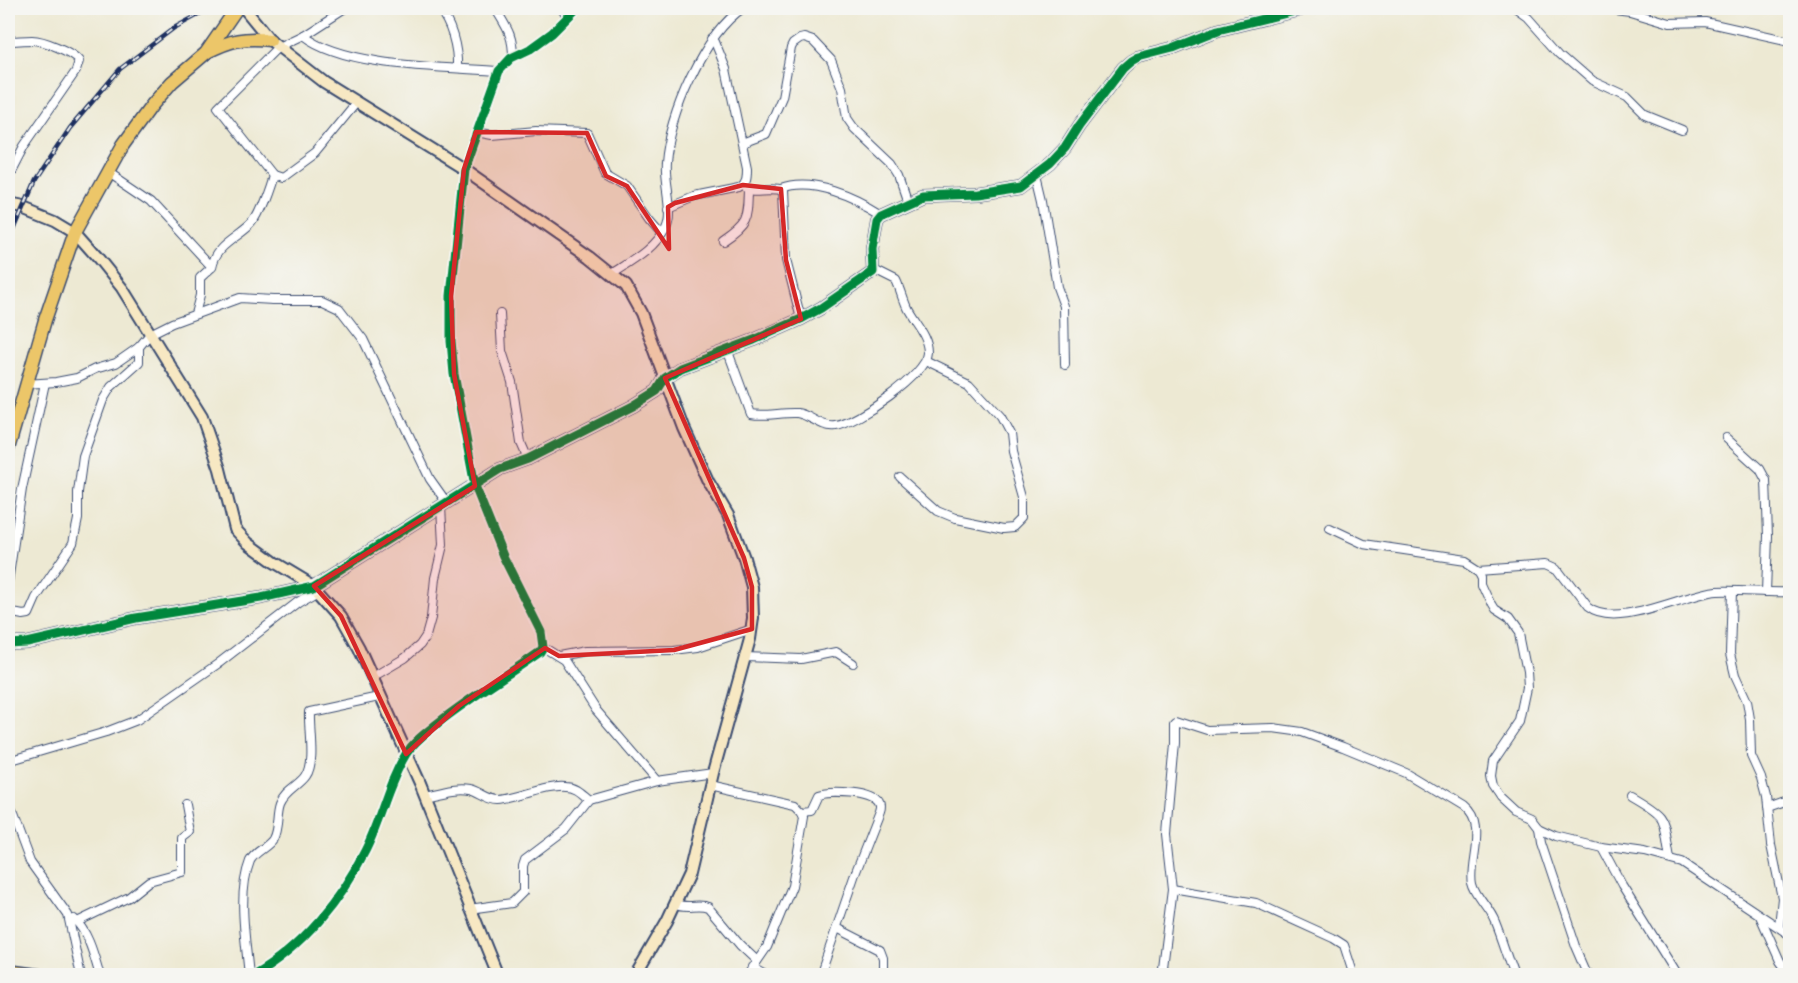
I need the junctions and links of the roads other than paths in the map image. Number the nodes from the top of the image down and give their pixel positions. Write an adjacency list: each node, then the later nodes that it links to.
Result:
1 (237, 8): 18 (main road)
2 (244, 8): 17 (street)
3 (345, 8): 13 (street)
4 (438, 8): 20 (street)
5 (495, 8): 19 (street)
6 (561, 8): 12 (street)
7 (577, 8): 12 (street)
8 (743, 8): 14 (street)
9 (1307, 8): 29 (street)
10 (1515, 8): 23 (street)
11 (1608, 8): 16 (street)
12 (567, 16): 19 (street)
13 (303, 35): 17 (street); 20 (street)
14 (712, 39): 25 (street); 35 (street)
15 (8, 41): 30 (street)
16 (1791, 41)
17 (274, 43): 18 (main road); 22 (street); 28 (street)
18 (206, 53): 27 (main road)
19 (513, 57): 21 (street)
20 (457, 68): 21 (street)
21 (499, 71): 24 (street)
22 (356, 103): 26 (street); 28 (street)
23 (1682, 130)
24 (476, 132): 26 (street); 38 (street)
25 (742, 143): 31 (street); 33 (street)
26 (464, 169): 42 (street); 58 (street)
27 (108, 172): 37 (main road); 40 (street)
28 (272, 175): 40 (street)
29 (1037, 175): 33 (street); 50 (street)
30 (8, 177)
31 (746, 187): 32 (street); 35 (street); 39 (street)
32 (781, 189): 36 (street); 45 (street)
33 (908, 201): 36 (street)
34 (8, 204): 37 (street)
35 (668, 207): 38 (street)
36 (881, 214): 41 (street)
37 (75, 232): 46 (street); 53 (main road)
38 (662, 234): 42 (street)
39 (723, 242)
40 (212, 267): 43 (street)
41 (873, 270): 45 (street); 49 (street)
42 (612, 274): 51 (street)
43 (195, 314): 46 (street); 59 (street)
44 (500, 314): 56 (street)
45 (801, 319): 48 (street)
46 (150, 334): 47 (street); 63 (street)
47 (139, 347): 52 (street); 67 (street)
48 (727, 349): 49 (street); 51 (street)
49 (926, 361): 57 (street)
50 (1065, 365)
51 (665, 378): 56 (street); 68 (street)
52 (45, 383): 53 (street); 62 (street)
53 (26, 384): 55 (main road)
54 (1726, 438): 65 (street)
55 (8, 449)
56 (528, 459): 58 (street)
57 (900, 477)
58 (475, 486): 59 (street); 70 (street)
59 (444, 504): 63 (street); 74 (street)
60 (1330, 528): 61 (street)
61 (1478, 568): 64 (street); 89 (street)
62 (8, 582)
63 (317, 588): 69 (street); 74 (street); 77 (street)
64 (1732, 591): 65 (street); 87 (street)
65 (1766, 592): 66 (street)
66 (1791, 592)
67 (8, 612)
68 (752, 629): 71 (street); 72 (street)
69 (8, 644)
70 (543, 646): 71 (street); 76 (street)
71 (559, 656): 79 (street)
72 (745, 657): 73 (street); 78 (street)
73 (854, 663)
74 (371, 678): 75 (street)
75 (379, 697): 76 (street); 112 (street)
76 (406, 754): 81 (street); 112 (street)
77 (8, 761)
78 (713, 773): 79 (street); 80 (street)
79 (657, 781): 83 (street)
80 (710, 785): 88 (street); 95 (street)
81 (425, 795): 83 (street); 96 (street)
82 (1630, 795): 90 (street)
83 (589, 800): 96 (street)
84 (1791, 800): 87 (street)
85 (8, 803): 97 (street)
86 (185, 805): 99 (street)
87 (1767, 808): 100 (street)
88 (802, 811): 101 (street); 106 (street)
89 (1539, 828): 91 (street); 122 (street)
90 (1667, 845): 92 (street); 93 (street)
91 (1601, 847): 92 (street); 123 (street)
92 (1670, 859): 93 (street)
93 (1682, 863): 98 (street)
94 (1173, 889): 119 (street); 120 (street); 121 (street)
95 (676, 904): 106 (street); 114 (street)
96 (469, 909): 113 (street)
97 (68, 915): 99 (street); 110 (street)
98 (1759, 915): 100 (street); 105 (street)
99 (77, 922): 111 (street)
100 (1780, 927): 102 (street); 105 (street)
101 (837, 928): 103 (street); 104 (street)
102 (1791, 935)
103 (856, 940): 104 (street); 118 (street)
104 (832, 942): 117 (street)
105 (1771, 942): 124 (street)
106 (754, 964): 115 (street); 116 (street)
107 (8, 971): 108 (main road)
108 (28, 975): 109 (main road)
109 (44, 975)
110 (81, 975)
111 (100, 975)
112 (251, 975)
113 (498, 975)
114 (634, 975)
115 (747, 975)
116 (768, 975)
117 (820, 975)
118 (883, 975)
119 (1162, 975)
120 (1354, 975)
121 (1514, 975)
122 (1589, 975)
123 (1678, 975)
124 (1791, 975)

